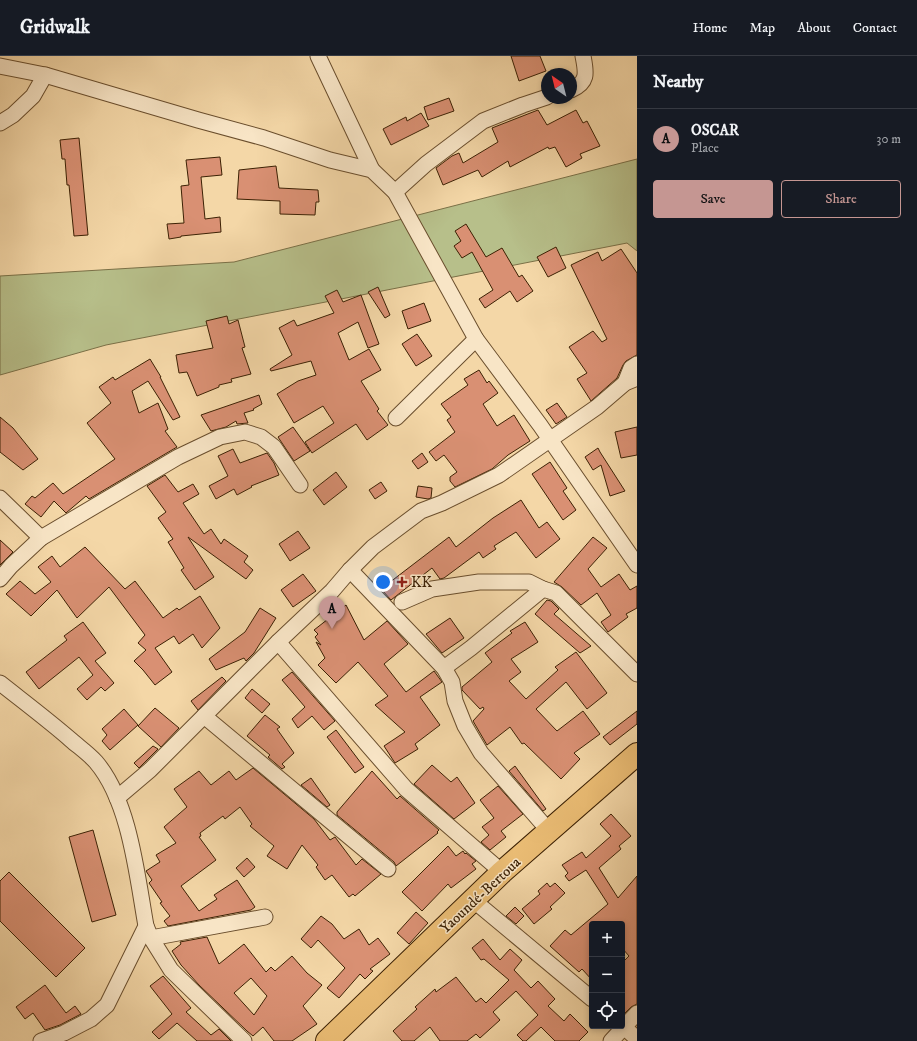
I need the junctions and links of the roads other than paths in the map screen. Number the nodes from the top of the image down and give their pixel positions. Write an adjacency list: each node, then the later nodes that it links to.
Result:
1 (318, 56): 8 (street)
2 (583, 56): 5 (street)
3 (0, 66): 4 (street)
4 (45, 75): 7 (street); 8 (street)
5 (577, 86)
6 (541, 99): 9 (street)
7 (0, 123)
8 (372, 170): 9 (street)
9 (395, 192): 10 (street)
10 (476, 339): 13 (street); 14 (street)
11 (637, 364): 12 (street)
12 (631, 380): 14 (street)
13 (396, 418)
14 (550, 440): 18 (street); 19 (street)
15 (300, 485): 17 (street)
16 (0, 498): 17 (street)
17 (42, 538): 20 (street)
18 (637, 565)
19 (350, 570): 23 (street); 24 (street)
20 (0, 579)
21 (543, 588): 22 (street); 24 (street); 25 (street)
22 (402, 602)
23 (278, 642): 27 (street); 32 (street)
24 (444, 668): 30 (street)
25 (637, 674)
26 (0, 683): 29 (street)
27 (204, 716): 29 (street); 31 (street)
28 (637, 754): 30 (highway, Yaoundé-Bertoua)
29 (117, 798): 35 (street)
30 (549, 831): 32 (highway, Yaoundé-Bertoua)
31 (388, 869)
32 (502, 872): 33 (highway, Yaoundé-Bertoua)
33 (474, 900): 36 (street); 44 (highway, Yaoundé-Bertoua)
34 (265, 917): 35 (street)
35 (148, 932): 42 (street); 43 (street)
36 (589, 997)
37 (637, 1013): 38 (street)
38 (625, 1024)
39 (625, 1028): 41 (street)
40 (621, 1029): 45 (street)
41 (637, 1039)
42 (41, 1041)
43 (244, 1041)
44 (327, 1041)
45 (611, 1041)

